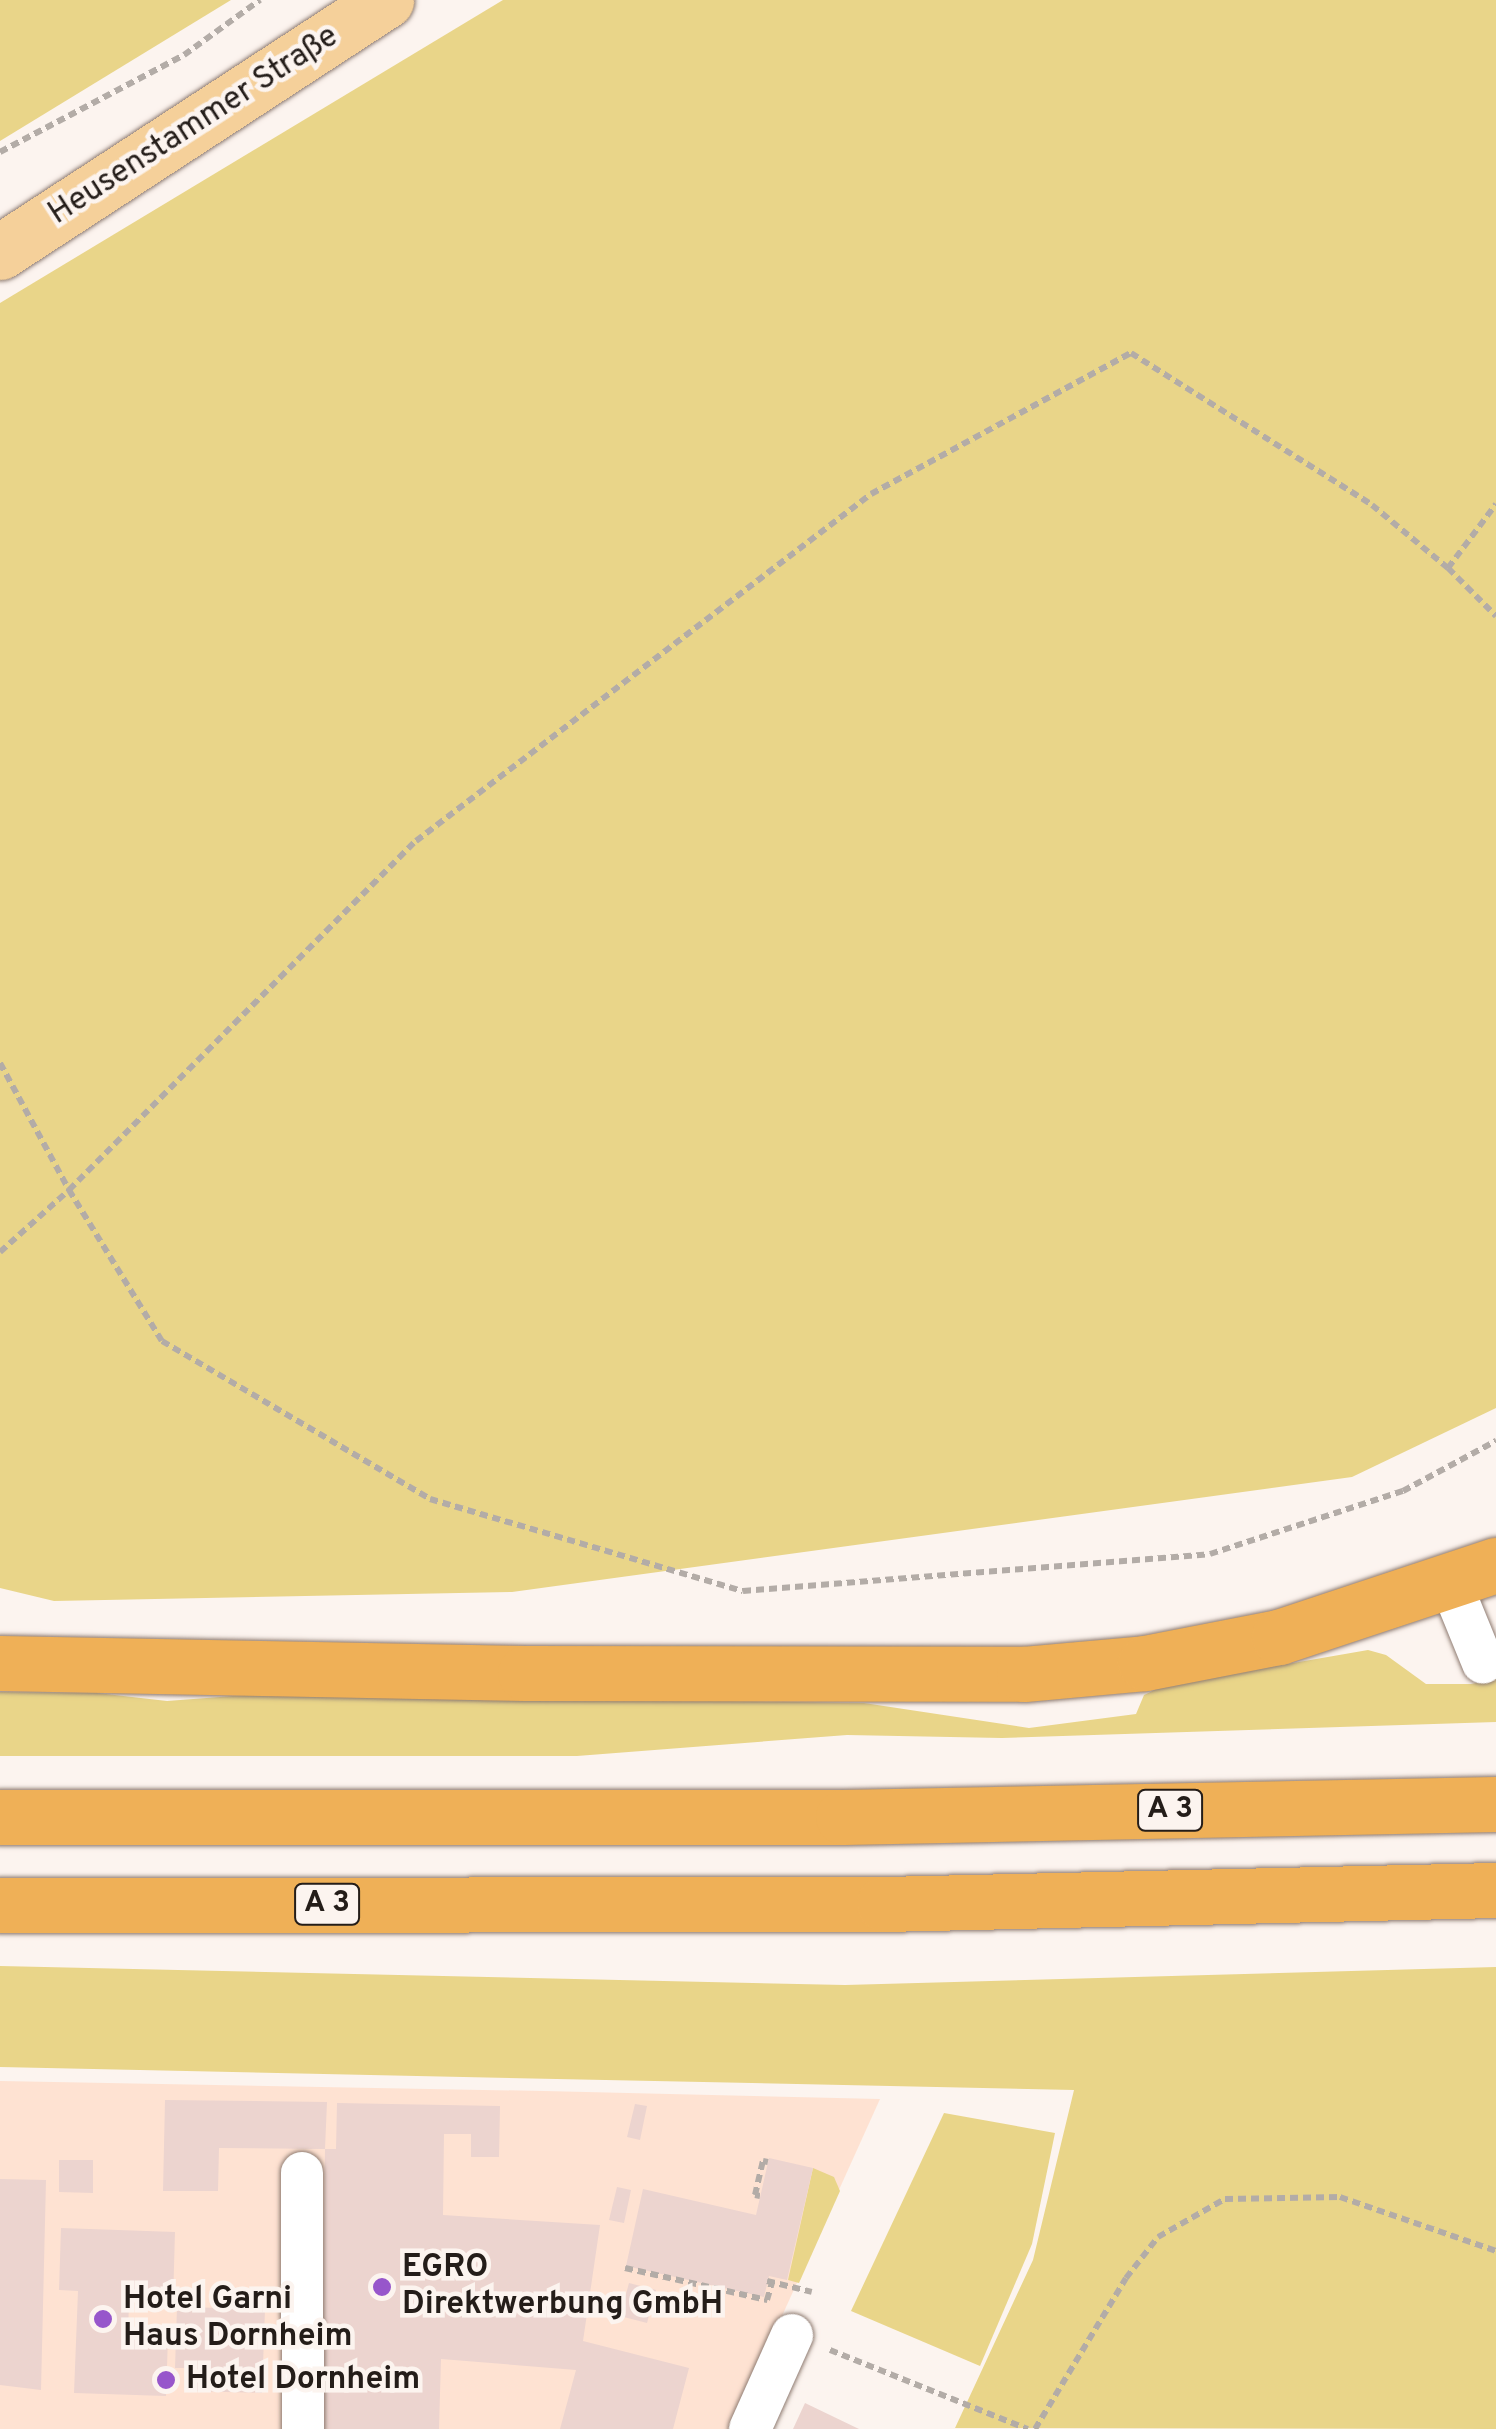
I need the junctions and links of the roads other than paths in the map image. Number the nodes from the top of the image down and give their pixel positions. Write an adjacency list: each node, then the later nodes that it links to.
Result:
1 (386, 0): 2 (main road, Heusenstammer Straße)
2 (0, 252)
3 (1480, 1570): 4 (highway); 5 (street)
4 (0, 1663)
5 (1483, 1663)
6 (1496, 1804): 7 (highway, A 3)
7 (0, 1817)
8 (1496, 1890): 9 (highway, A 3)
9 (0, 1905)
10 (302, 2172): 12 (street)
11 (792, 2335): 13 (street)
12 (303, 2429)
13 (750, 2429)

